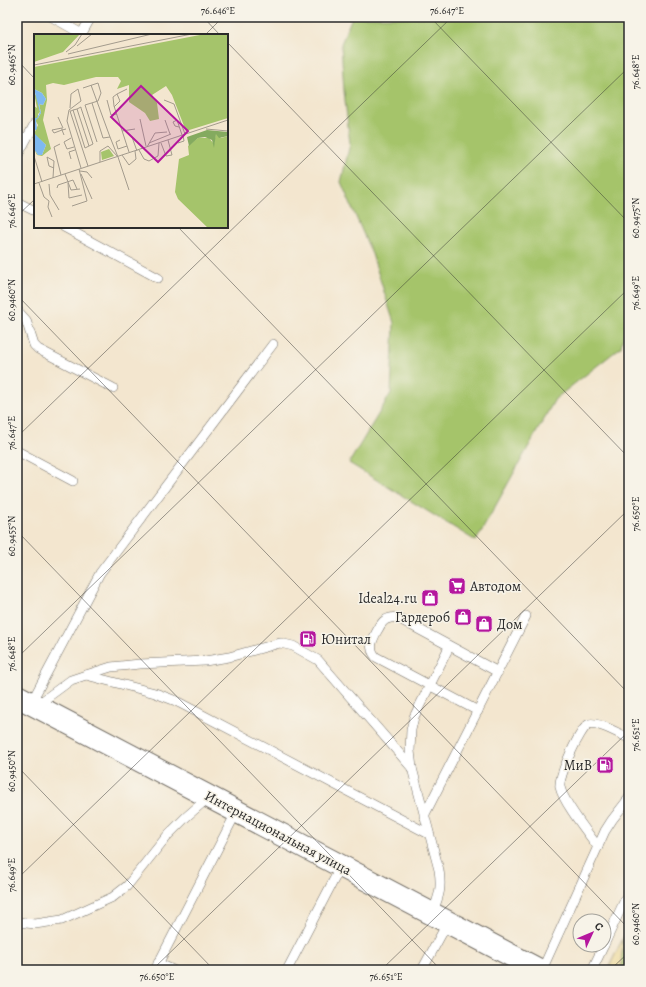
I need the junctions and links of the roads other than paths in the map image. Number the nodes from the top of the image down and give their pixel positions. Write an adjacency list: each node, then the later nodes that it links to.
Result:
1 (52, 17): 3 (lane)
2 (91, 17): 4 (lane)
3 (80, 34)
4 (82, 34)
5 (34, 125): 7 (lane)
6 (17, 134): 7 (lane)
7 (26, 139): 8 (lane)
8 (17, 157)
9 (17, 202): 10 (lane)
10 (34, 211)
11 (66, 228): 12 (lane)
12 (158, 278)
13 (17, 310): 15 (lane)
14 (273, 344): 23 (lane)
15 (113, 388)
16 (17, 451): 17 (lane)
17 (73, 481)
18 (526, 616): 20 (lane)
19 (449, 647): 20 (lane); 22 (lane); 22 (lane)
20 (498, 672): 24 (lane)
21 (86, 675): 23 (lane); 26 (lane); 31 (lane)
22 (430, 685): 24 (lane); 26 (lane)
23 (28, 702): 27 (main road, Интернациональная улица)
24 (478, 710): 30 (lane)
25 (629, 738): 32 (lane)
26 (412, 768): 30 (lane)
27 (209, 796): 29 (main road, Интернациональная улица); 36 (lane)
28 (629, 798): 32 (lane)
29 (237, 811): 33 (main road, Интернациональная улица); 39 (lane)
30 (424, 816): 31 (lane)
31 (429, 834): 35 (lane)
32 (598, 847): 44 (lane)
33 (341, 866): 35 (main road, Интернациональная улица); 41 (lane)
34 (629, 891): 37 (lane)
35 (440, 918): 42 (lane); 43 (main road, Интернациональная улица)
36 (17, 922)
37 (612, 928)
38 (600, 953): 45 (lane)
39 (157, 966): 40 (lane)
40 (173, 970)
41 (287, 970)
42 (422, 970)
43 (539, 970)
44 (542, 970)
45 (592, 970)

